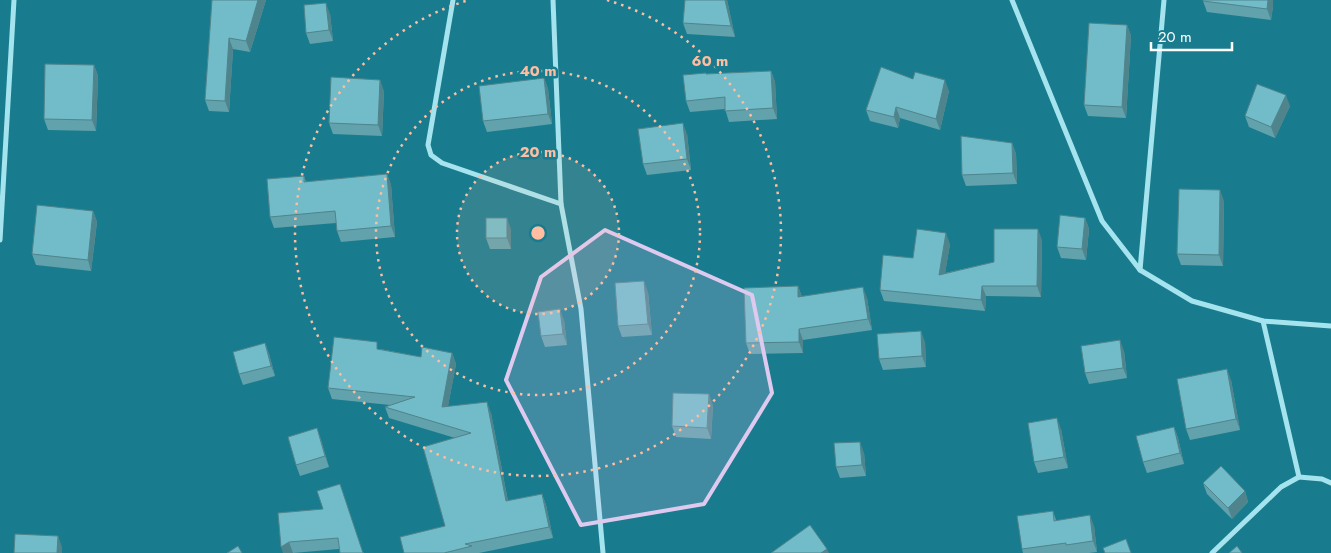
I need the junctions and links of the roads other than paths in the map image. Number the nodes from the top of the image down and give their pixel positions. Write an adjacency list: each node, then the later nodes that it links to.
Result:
1 (14, 0): 6 (street)
2 (453, 0): 7 (street)
3 (553, 0): 7 (street)
4 (1012, 0): 9 (street)
5 (1164, 0): 9 (street)
6 (2, 171): 8 (street)
7 (562, 204): 14 (street)
8 (0, 240)
9 (1140, 270): 10 (street)
10 (1263, 321): 11 (street); 12 (street)
11 (1331, 326)
12 (1300, 477): 13 (street); 15 (street)
13 (1331, 483)
14 (603, 553)
15 (1212, 553)

